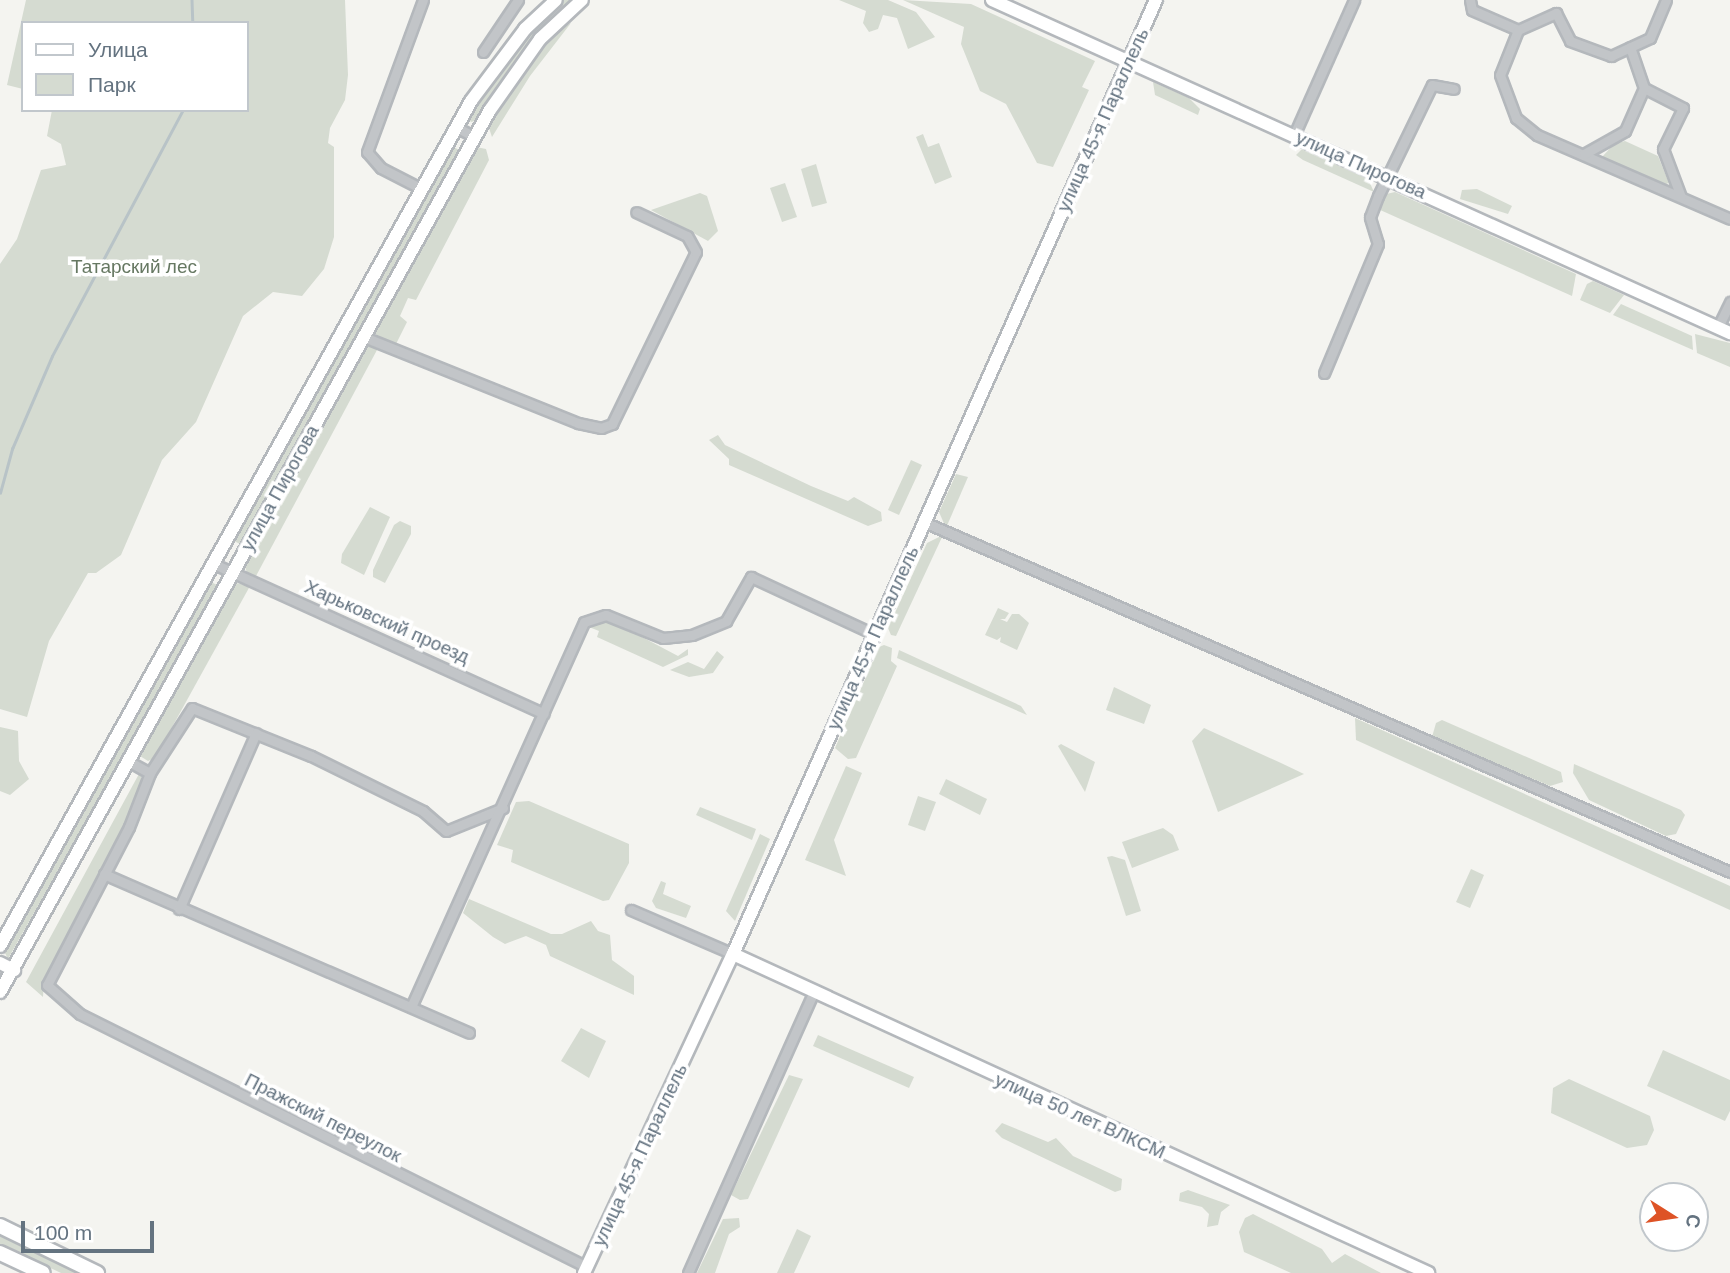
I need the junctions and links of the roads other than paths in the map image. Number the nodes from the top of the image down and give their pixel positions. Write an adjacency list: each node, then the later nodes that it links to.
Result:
1 (423, 0): 21 (street)
2 (518, 0): 12 (street)
3 (556, 0): 16 (main road, улица Пирогова)
4 (582, 0): 18 (main road, улица Пирогова)
5 (992, 0): 13 (main road, улица Пирогова)
6 (1156, 0): 13 (main road, улица 45-я Параллель)
7 (1354, 0): 17 (street)
8 (1470, 0): 10 (street)
9 (1666, 0): 11 (street)
10 (1518, 30): 11 (street); 19 (street)
11 (1630, 47): 14 (street)
12 (483, 51)
13 (1129, 62): 17 (main road, улица Пирогова); 29 (main road, улица 45-я Параллель)
14 (1644, 88): 19 (street); 22 (street)
15 (1454, 89): 20 (street)
16 (456, 127): 18 (street); 21 (main road, улица Пирогова)
17 (1294, 135): 20 (main road, улица Пирогова)
18 (475, 138): 27 (main road, улица Пирогова)
19 (1584, 154): 22 (street)
20 (1388, 178): 26 (main road, улица Пирогова); 28 (street)
21 (422, 189): 30 (main road, улица Пирогова)
22 (1681, 197): 24 (street)
23 (636, 212): 27 (street)
24 (1730, 219)
25 (1730, 302): 26 (street)
26 (1724, 330)
27 (364, 337): 31 (main road, улица Пирогова)
28 (1324, 373)
29 (924, 522): 32 (main road, улица 45-я Параллель); 38 (street)
30 (215, 564): 31 (street, Харьковский проезд); 42 (main road, улица Пирогова)
31 (234, 573): 33 (street, Харьковский проезд); 35 (main road, улица Пирогова)
32 (874, 634): 33 (street); 43 (main road, улица 45-я Параллель)
33 (544, 713): 37 (street)
34 (256, 733): 36 (street); 37 (street); 40 (street)
35 (128, 761): 36 (street); 45 (main road, улица Пирогова)
36 (150, 773): 39 (street)
37 (503, 808): 48 (street)
38 (1730, 872)
39 (104, 874): 40 (street); 52 (street, Пражский переулок)
40 (179, 909): 48 (street)
41 (631, 910): 43 (street)
42 (0, 946)
43 (733, 954): 47 (main road, улица 50 лет ВЛКСМ); 52 (main road, улица 45-я Параллель)
44 (0, 963): 45 (main road)
45 (13, 970): 46 (main road, улица Пирогова)
46 (0, 992)
47 (813, 993): 55 (street); 56 (main road, улица 50 лет ВЛКСМ)
48 (411, 1007): 49 (street)
49 (469, 1033)
50 (0, 1226): 54 (main road)
51 (0, 1253): 53 (main road)
52 (585, 1270)
53 (43, 1273)
54 (97, 1273)
55 (688, 1273)
56 (1428, 1273)

